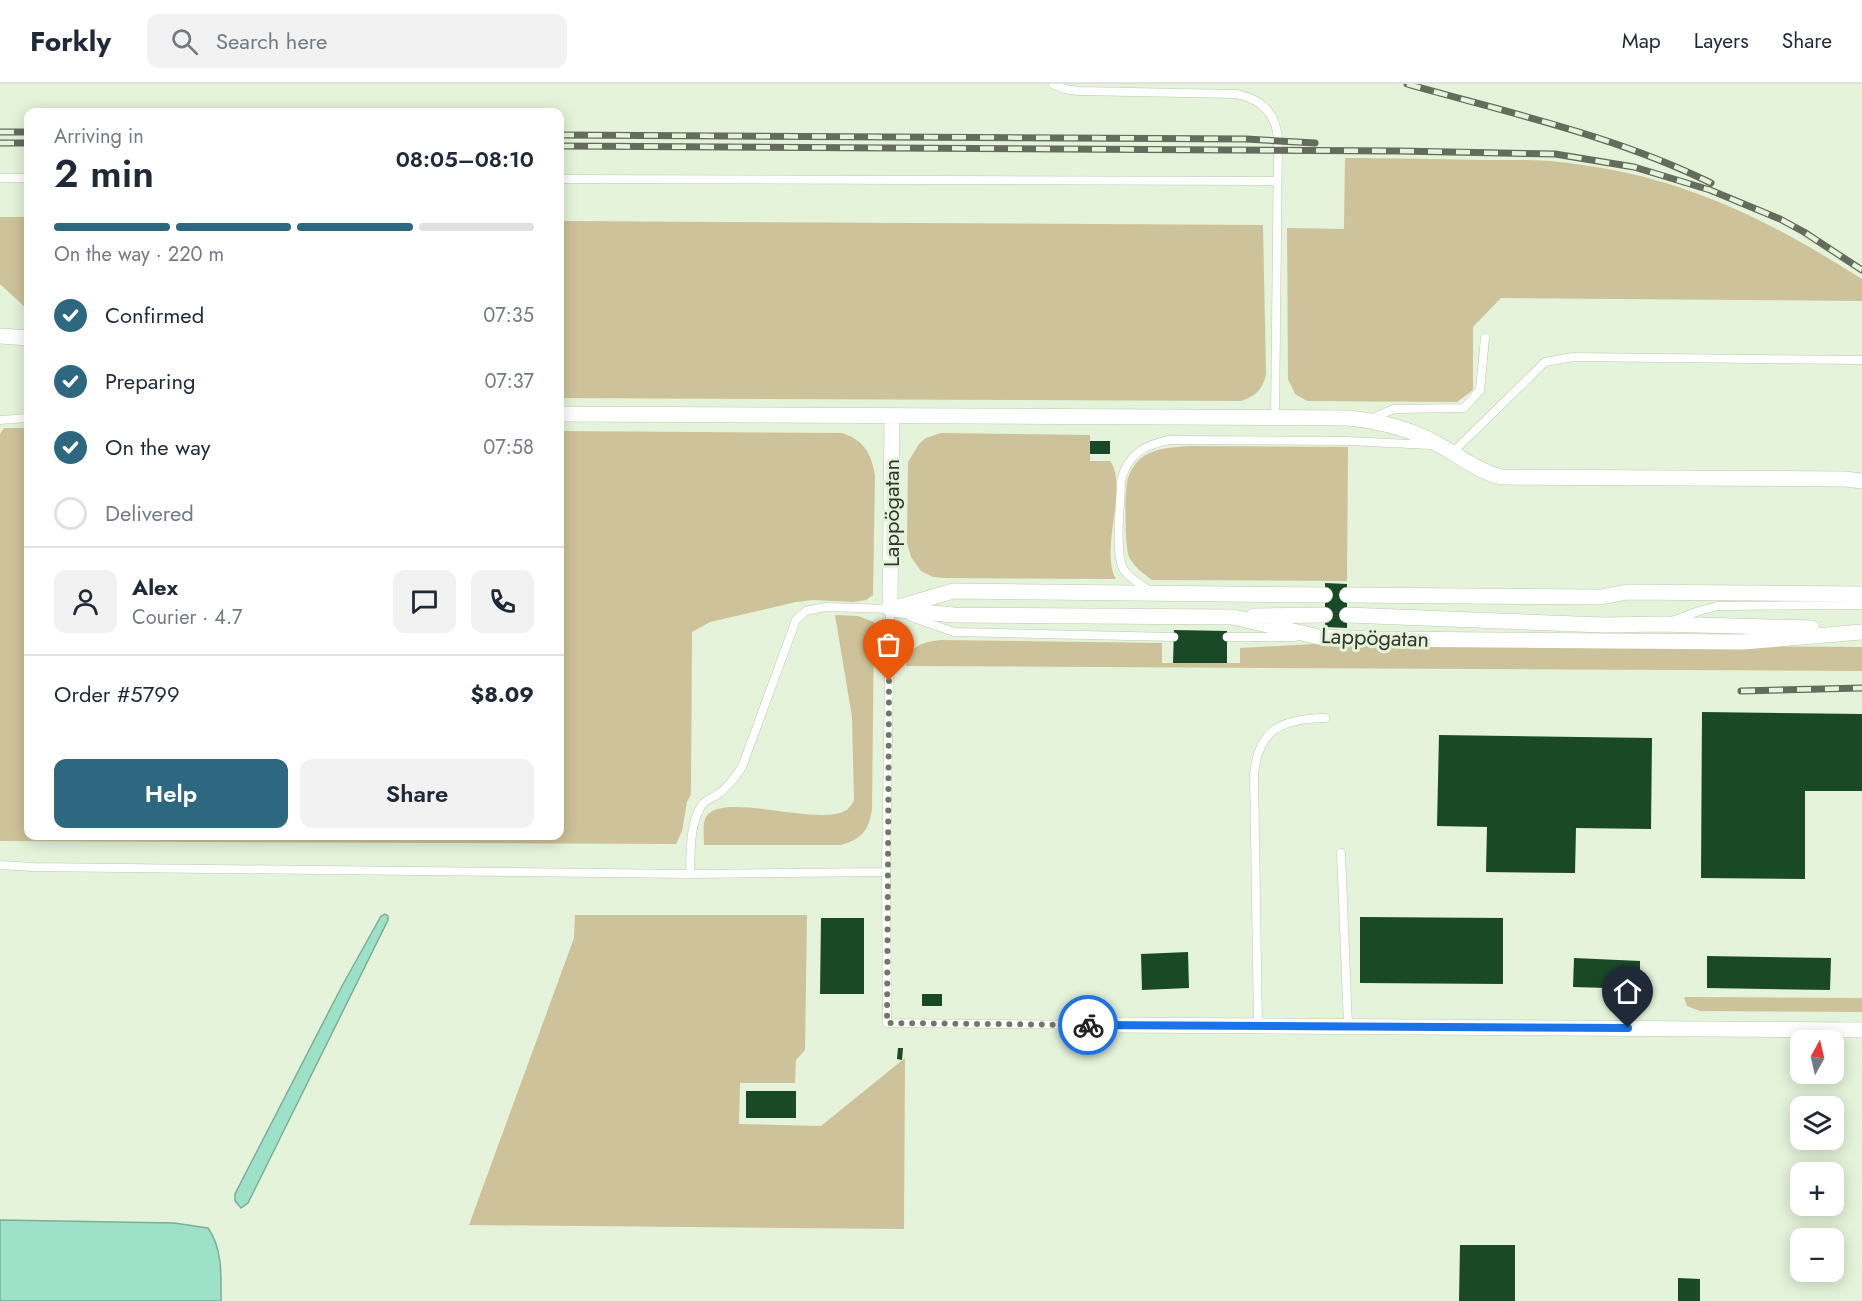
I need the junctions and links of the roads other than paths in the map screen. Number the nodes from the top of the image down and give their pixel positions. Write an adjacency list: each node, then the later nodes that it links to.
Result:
1 (1053, 84): 5 (lane)
2 (0, 178): 3 (lane)
3 (24, 178)
4 (564, 179): 5 (lane)
5 (1277, 181): 13 (lane)
6 (0, 336): 7 (street)
7 (24, 338)
8 (1485, 338): 15 (lane)
9 (1862, 360): 16 (lane)
10 (564, 414): 11 (street)
11 (892, 416): 13 (street); 23 (street, Lappögatan)
12 (24, 418): 14 (lane)
13 (1275, 419): 15 (street)
14 (0, 420)
15 (1366, 420): 16 (street)
16 (1447, 449): 17 (street); 18 (lane)
17 (1861, 478)
18 (1151, 592): 21 (street, Lappögatan); 23 (street, Lappögatan)
19 (1862, 594): 20 (street, Lappögatan)
20 (1347, 595)
21 (1325, 596)
22 (1862, 605): 27 (lane)
23 (890, 609): 26 (street, Lappögatan); 29 (lane); 35 (lane); 36 (lane)
24 (1325, 615): 26 (street)
25 (1347, 615): 27 (street)
26 (1233, 617): 30 (street, Lappögatan)
27 (1662, 624): 28 (street)
28 (1862, 632): 30 (street, Lappögatan)
29 (1174, 637)
30 (1319, 637): 31 (lane)
31 (1227, 638)
32 (1325, 718): 39 (lane)
33 (1341, 853): 38 (lane)
34 (0, 865): 36 (lane)
35 (886, 872): 36 (lane); 37 (lane)
36 (690, 874)
37 (1115, 1025): 39 (street)
38 (1348, 1025): 39 (street); 40 (street)
39 (1258, 1026)
40 (1862, 1030)

